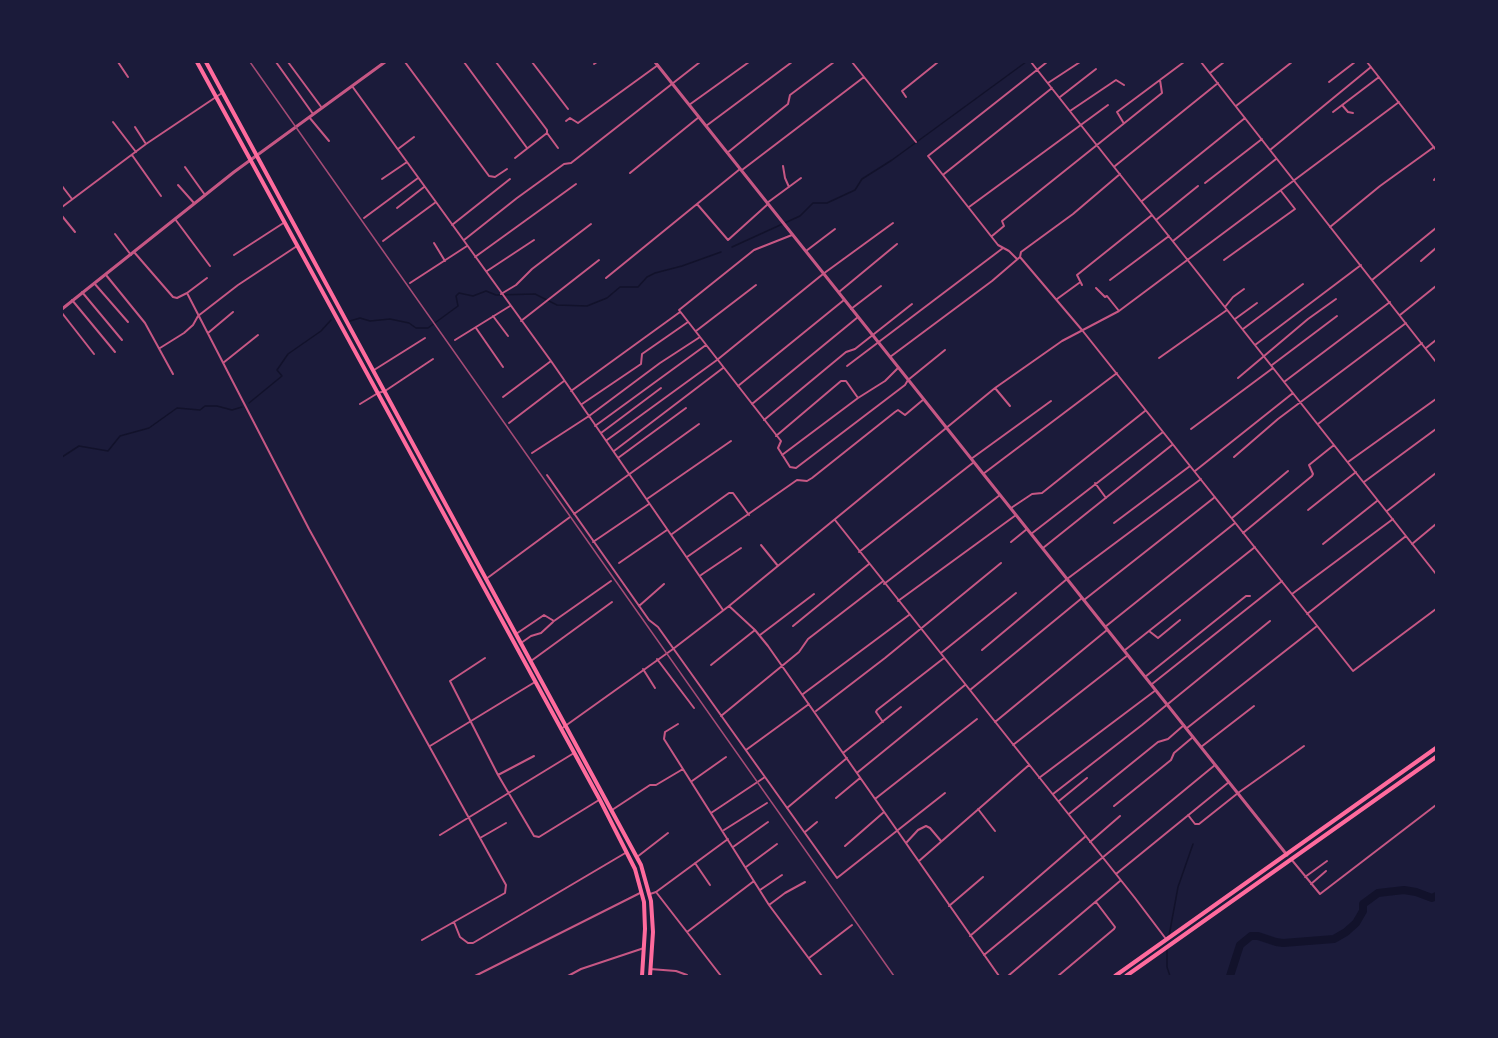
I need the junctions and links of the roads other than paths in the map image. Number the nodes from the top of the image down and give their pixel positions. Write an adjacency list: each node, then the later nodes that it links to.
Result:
1 (118, 62): 32 (street)
2 (197, 62): 44 (main road)
3 (206, 62): 43 (main road)
4 (276, 62): 57 (street)
5 (288, 62): 52 (street)
6 (386, 62): 41 (street)
7 (405, 62): 90 (street)
8 (464, 62): 74 (street)
9 (496, 62): 67 (street)
10 (532, 62): 53 (street)
11 (700, 62): 37 (street)
12 (749, 62): 48 (street)
13 (792, 62): 65 (street)
14 (834, 62): 80 (street)
15 (858, 62): 27 (street)
16 (938, 62): 45 (street)
17 (1031, 62): 29 (street)
18 (1047, 62): 29 (street)
19 (1080, 62): 38 (street)
20 (1184, 62): 35 (street)
21 (1201, 62): 31 (street)
22 (1224, 62): 31 (street)
23 (1292, 62): 51 (street)
24 (1355, 62): 36 (street)
25 (1367, 62): 28 (street)
26 (656, 63): 37 (street); 62 (street)
27 (853, 63): 33 (street)
28 (1371, 67): 34 (street); 78 (street)
29 (1037, 69): 38 (street); 94 (street)
30 (1095, 69): 46 (street)
31 (1210, 73): 39 (street)
32 (128, 77)
33 (864, 77): 71 (street); 91 (street)
34 (1379, 77): 47 (street); 50 (street)
35 (1160, 80): 63 (street); 63 (street)
36 (1329, 82)
37 (672, 83): 48 (street); 136 (street)
38 (1048, 83): 42 (street)
39 (1218, 83): 51 (street); 89 (street)
40 (1124, 85): 54 (street)
41 (352, 86): 52 (street); 77 (street)
42 (1052, 88): 46 (street); 94 (street)
43 (222, 93): 44 (street); 82 (main road)
44 (216, 96): 72 (street); 85 (main road)
45 (906, 97)
46 (1059, 98): 54 (street)
47 (1399, 102): 76 (street); 99 (street)
48 (689, 105): 59 (street)
49 (1108, 105): 64 (street)
50 (1342, 105): 55 (street); 56 (street)
51 (1236, 106): 60 (street)
52 (321, 108): 57 (street)
53 (568, 109)
54 (1070, 111): 64 (street)
55 (1333, 112)
56 (1353, 113)
57 (313, 114): 58 (street)
58 (309, 117): 70 (street); 82 (street)
59 (699, 117): 65 (street); 92 (street)
60 (1245, 118): 69 (street); 112 (street)
61 (113, 122): 79 (street)
62 (566, 122)
63 (1123, 122): 73 (street)
64 (1080, 124): 73 (street); 118 (street)
65 (706, 126): 80 (street)
66 (135, 127): 72 (street)
67 (547, 133): 74 (street); 75 (street)
68 (414, 137): 77 (street)
69 (1262, 140): 78 (street); 100 (street)
70 (329, 141)
71 (916, 142)
72 (146, 144): 79 (street)
73 (1097, 145): 89 (street); 134 (street)
74 (527, 148): 83 (street)
75 (558, 148)
76 (1435, 148): 128 (street)
77 (398, 149): 86 (street)
78 (1270, 150): 84 (street)
79 (136, 152): 81 (street)
80 (727, 153): 91 (street)
81 (132, 154): 109 (street); 110 (street)
82 (256, 156): 85 (street); 236 (main road)
83 (515, 158)
84 (1277, 158): 99 (street); 139 (street)
85 (251, 160): 108 (street); 124 (main road)
86 (407, 162): 95 (street); 97 (street)
87 (185, 166): 108 (street)
88 (783, 166): 106 (street)
89 (1114, 167): 93 (street)
90 (507, 169)
91 (740, 170): 113 (street); 115 (street)
92 (630, 173)
93 (1120, 174): 112 (street); 150 (street)
94 (943, 175): 118 (street)
95 (418, 178): 105 (street); 122 (street)
96 (801, 178): 106 (street)
97 (382, 179)
98 (510, 179): 127 (street)
99 (1295, 181): 107 (street); 128 (street)
100 (1205, 183)
101 (178, 184): 114 (street)
102 (576, 184): 149 (street)
103 (62, 186): 110 (street)
104 (1198, 186): 123 (street)
105 (424, 187): 111 (street); 117 (street)
106 (789, 187): 113 (street)
107 (1281, 191): 152 (street); 153 (street)
108 (205, 195): 114 (street)
109 (161, 196)
110 (72, 199): 116 (street)
111 (436, 202): 127 (street); 138 (street)
112 (1142, 202): 119 (street)
113 (767, 203): 115 (street); 133 (street)
114 (194, 204): 121 (street)
115 (698, 204): 162 (street)
116 (62, 207)
117 (397, 207)
118 (969, 207): 134 (street)
119 (1152, 215): 123 (street); 177 (street)
120 (62, 216): 131 (street)
121 (175, 219): 147 (street); 157 (street)
122 (363, 219)
123 (1156, 220): 135 (street)
124 (285, 222): 142 (main road); 148 (street)
125 (591, 224): 176 (street)
126 (893, 224): 160 (street)
127 (452, 225): 136 (street)
128 (1330, 226): 156 (street)
129 (1437, 228): 164 (street)
130 (835, 229): 146 (street)
131 (75, 232)
132 (115, 234): 147 (street)
133 (792, 235): 146 (street); 190 (street)
134 (992, 236): 144 (street)
135 (1169, 236): 139 (street); 163 (street)
136 (463, 240): 143 (street)
137 (534, 240): 158 (street)
138 (383, 241)
139 (1173, 241): 152 (street)
140 (434, 243): 154 (street)
141 (897, 244): 174 (street)
142 (297, 246): 192 (street); 248 (main road)
143 (467, 246): 149 (street); 154 (street)
144 (1003, 248): 150 (street); 214 (street)
145 (1437, 248): 155 (street)
146 (806, 251): 160 (street)
147 (133, 253): 159 (street); 175 (street)
148 (234, 255)
149 (475, 257): 158 (street)
150 (1018, 258): 177 (street); 224 (street)
151 (599, 260): 198 (street)
152 (1188, 260): 185 (street); 187 (street)
153 (1224, 260)
154 (445, 261): 166 (street)
155 (1421, 261)
156 (1361, 265): 164 (street); 217 (street)
157 (210, 266)
158 (486, 272): 176 (street)
159 (105, 274): 165 (street); 218 (street)
160 (823, 274): 174 (street); 227 (street)
161 (207, 278): 175 (street)
162 (606, 278)
163 (1110, 280)
164 (1372, 280): 181 (street)
165 (94, 283): 173 (street); 197 (street)
166 (410, 283)
167 (1303, 284): 202 (street)
168 (756, 285): 204 (street)
169 (881, 286): 186 (street)
170 (1437, 286): 191 (street)
171 (1096, 288): 187 (street)
172 (1244, 290): 185 (street)
173 (82, 292): 179 (street); 211 (street)
174 (838, 292): 180 (street)
175 (187, 293): 192 (street)
176 (502, 295): 184 (street)
177 (1057, 299): 203 (street)
178 (1336, 299): 223 (street)
179 (72, 300): 188 (street); 221 (street)
180 (844, 300): 186 (street); 243 (street)
181 (1390, 302): 191 (street); 242 (street)
182 (1257, 303): 196 (street)
183 (912, 304): 207 (street)
184 (510, 306): 193 (street); 198 (street)
185 (1226, 308): 196 (street); 225 (street)
186 (851, 309): 195 (street)
187 (1119, 310): 203 (street)
188 (62, 311): 222 (street)
189 (233, 312): 205 (street)
190 (680, 312): 199 (street); 247 (street)
191 (1400, 315): 200 (street)
192 (198, 316): 205 (street); 218 (street)
193 (494, 316): 201 (street); 208 (street)
194 (1337, 316): 232 (street)
195 (858, 317): 207 (street); 257 (street)
196 (1235, 319): 202 (street)
197 (128, 322)
198 (521, 322): 228 (street)
199 (688, 322): 204 (street); 258 (street)
200 (1406, 323): 215 (street); 255 (street)
201 (476, 328): 212 (street); 233 (street)
202 (1243, 329): 217 (street)
203 (1082, 330): 237 (street); 245 (street)
204 (695, 331): 209 (street)
205 (208, 333): 230 (street)
206 (258, 335): 230 (street)
207 (872, 335): 214 (street); 263 (street)
208 (508, 336)
209 (700, 337): 216 (street); 262 (street)
210 (425, 338): 236 (street)
211 (122, 340)
212 (455, 340)
213 (1437, 340): 219 (street)
214 (878, 342): 224 (street); 231 (street)
215 (1422, 343): 219 (street); 266 (street)
216 (706, 345): 227 (street); 267 (street)
217 (1255, 345): 223 (street)
218 (160, 348): 238 (street)
219 (1426, 348): 229 (street)
220 (945, 350): 240 (street)
221 (115, 352)
222 (94, 354)
223 (1263, 356): 232 (street); 239 (street)
224 (890, 357): 235 (street)
225 (1160, 358)
226 (433, 359): 246 (street)
227 (717, 360): 234 (street); 274 (street)
228 (550, 361): 241 (street); 250 (street)
229 (1437, 362)
230 (223, 363): 406 (street)
231 (847, 366)
232 (1272, 366): 242 (street); 269 (street)
233 (503, 367)
234 (723, 368): 243 (street); 278 (street)
235 (898, 368): 240 (street); 251 (street)
236 (373, 370): 246 (main road)
237 (1117, 373): 261 (street); 291 (street)
238 (173, 374)
239 (1238, 378)
240 (908, 380): 252 (street); 280 (street)
241 (564, 381): 247 (street); 264 (street)
242 (1284, 382): 249 (street)
243 (738, 386): 257 (street)
244 (661, 388): 272 (street)
245 (995, 388): 259 (street); 268 (street)
246 (385, 391): 248 (street); 337 (main road)
247 (571, 391): 258 (street)
248 (378, 393): 256 (street); 381 (main road)
249 (1293, 393): 255 (street); 286 (street)
250 (503, 397)
251 (858, 398): 273 (street); 280 (street)
252 (924, 399): 268 (street); 306 (street)
253 (1437, 399): 284 (street)
254 (1051, 401): 283 (street)
255 (1301, 403): 266 (street); 281 (street)
256 (360, 404)
257 (752, 404): 263 (street)
258 (581, 405): 262 (street)
259 (1010, 406)
260 (686, 408): 282 (street)
261 (1146, 410): 271 (street); 302 (street)
262 (589, 416): 267 (street); 279 (street)
263 (764, 420): 273 (street)
264 (509, 423)
265 (699, 424): 290 (street)
266 (1318, 424): 277 (street)
267 (595, 426): 272 (street)
268 (946, 427): 283 (street); 311 (street)
269 (1191, 429)
270 (1437, 429): 294 (street)
271 (1163, 432): 276 (street); 295 (street)
272 (601, 433): 274 (street)
273 (777, 436): 280 (street)
274 (607, 440): 278 (street)
275 (731, 441): 299 (street)
276 (1173, 444): 285 (street); 298 (street)
277 (1334, 445): 284 (street); 317 (street)
278 (614, 451): 282 (street)
279 (531, 453)
280 (782, 455)
281 (1234, 457)
282 (618, 458): 290 (street)
283 (972, 461): 291 (street); 329 (street)
284 (1348, 462): 288 (street)
285 (1190, 466): 286 (street); 312 (street)
286 (1194, 471): 293 (street)
287 (1288, 471): 309 (street)
288 (1356, 472): 294 (street); 303 (street)
289 (1437, 473): 304 (street)
290 (628, 474): 299 (street); 305 (street)
291 (983, 474): 296 (street)
292 (547, 476): 305 (street)
293 (1201, 479): 297 (street); 338 (street)
294 (1364, 482): 300 (street)
295 (1095, 483): 298 (street); 318 (street)
296 (1000, 495): 302 (street); 341 (street)
297 (1215, 497): 309 (street); 347 (street)
298 (1106, 498): 327 (street)
299 (646, 500): 301 (street)
300 (1378, 501): 304 (street); 324 (street)
301 (649, 504): 315 (street); 321 (street)
302 (1011, 508): 307 (street)
303 (1308, 510)
304 (1386, 511): 310 (street)
305 (574, 514): 321 (street)
306 (749, 515): 319 (street); 330 (street)
307 (1016, 515): 316 (street); 348 (street)
308 (570, 517): 337 (street)
309 (1232, 518): 313 (street)
310 (1393, 519): 320 (street); 345 (street)
311 (835, 520): 329 (street); 334 (street)
312 (1114, 523)
313 (1235, 523): 317 (street); 362 (street)
314 (1437, 524): 323 (street)
315 (668, 530): 319 (street); 332 (street)
316 (1028, 530): 318 (street); 322 (street)
317 (1243, 532): 328 (street)
318 (1031, 534): 327 (street)
319 (671, 535): 330 (street)
320 (1406, 536): 323 (street); 354 (street)
321 (593, 542): 350 (street)
322 (1011, 542)
323 (1412, 543): 335 (street)
324 (1323, 544)
325 (761, 545): 334 (street)
326 (741, 548): 336 (street)
327 (1043, 548): 338 (street)
328 (1255, 548): 340 (street); 364 (street)
329 (859, 552): 333 (street)
330 (687, 557): 336 (street)
331 (1001, 563): 361 (street)
332 (620, 564)
333 (868, 564): 341 (street); 359 (street)
334 (778, 566): 351 (street)
335 (1437, 574)
336 (700, 576): 353 (street)
337 (486, 579): 365 (main road)
338 (1067, 579): 347 (street); 369 (street)
339 (611, 581): 357 (street)
340 (1282, 581): 345 (street); 382 (street)
341 (883, 583): 348 (street); 377 (street)
342 (664, 584): 350 (street)
343 (1016, 593): 371 (street)
344 (814, 594): 366 (street)
345 (1292, 594): 354 (street)
346 (1250, 596): 380 (street)
347 (1083, 599): 362 (street); 385 (street)
348 (898, 601): 355 (street)
349 (612, 602): 376 (street)
350 (639, 606): 368 (street)
351 (729, 606): 353 (street); 363 (street)
352 (1437, 609): 360 (street)
353 (723, 610): 368 (street)
354 (1307, 614): 360 (street)
355 (909, 615): 361 (street); 387 (street)
356 (1180, 620): 364 (street)
357 (554, 621): 365 (street); 367 (street)
358 (1270, 621): 389 (street)
359 (793, 626)
360 (1317, 626): 403 (street)
361 (920, 628): 371 (street); 393 (street)
362 (1106, 628): 370 (street); 398 (street)
363 (755, 630): 366 (street); 378 (street)
364 (1149, 631): 370 (street)
365 (516, 634): 367 (main road)
366 (760, 635): 377 (street)
367 (521, 643): 376 (main road)
368 (673, 649): 375 (street); 394 (street)
369 (982, 650)
370 (1124, 651): 372 (street)
371 (940, 653): 374 (street)
372 (1128, 655): 380 (street); 405 (street)
373 (485, 658): 396 (street)
374 (944, 658): 383 (street); 397 (street)
375 (657, 659): 379 (street); 392 (street)
376 (531, 661): 400 (main road)
377 (782, 664): 387 (street); 394 (street)
378 (711, 665)
379 (643, 669): 384 (street); 400 (street)
380 (1145, 677): 382 (street)
381 (535, 682): 396 (street); 402 (main road)
382 (1151, 684): 386 (street)
383 (965, 685): 385 (street); 421 (street)
384 (655, 688)
385 (969, 690): 398 (street)
386 (1156, 690): 389 (street); 426 (street)
387 (802, 694): 388 (street)
388 (809, 704): 393 (street); 410 (street)
389 (1167, 704): 401 (street); 435 (street)
390 (1254, 706): 408 (street)
391 (901, 707): 397 (street)
392 (694, 708)
393 (815, 712): 412 (street)
394 (722, 716): 410 (street)
395 (977, 719): 437 (street)
396 (469, 721): 406 (street); 423 (street)
397 (883, 722): 412 (street)
398 (995, 722): 405 (street)
399 (678, 724): 420 (street)
400 (566, 725): 402 (street); 445 (main road)
401 (1184, 725): 403 (street); 448 (street)
402 (561, 729): 411 (main road)
403 (1187, 729): 404 (street)
404 (1193, 737): 408 (street); 442 (street)
405 (1013, 745): 417 (street)
406 (429, 746): 451 (street)
407 (1304, 746): 434 (street)
408 (1201, 747): 418 (street)
409 (1437, 748): 419 (main road)
410 (746, 750): 424 (street)
411 (574, 753): 432 (street); 438 (main road)
412 (843, 753): 415 (street)
413 (534, 756): 423 (street)
414 (726, 757): 429 (street)
415 (847, 758): 421 (street); 443 (street)
416 (1437, 758): 422 (main road)
417 (1029, 765): 426 (street); 444 (street)
418 (1215, 765): 430 (street); 472 (street)
419 (1408, 768): 422 (main road); 428 (main road)
420 (683, 769): 429 (street); 445 (street)
421 (857, 773): 425 (street)
422 (1414, 773): 431 (main road)
423 (498, 775): 432 (street)
424 (765, 777): 443 (street); 447 (street)
425 (861, 778): 436 (street); 437 (street)
426 (1039, 778): 435 (street)
427 (1087, 778): 439 (street)
428 (1390, 781): 431 (main road); 473 (main road)
429 (691, 782): 447 (street)
430 (1229, 782): 434 (street); 449 (street)
431 (1395, 786): 473 (main road)
432 (508, 792): 438 (street); 451 (street)
433 (945, 793): 456 (street)
434 (1238, 793): 449 (street); 473 (street)
435 (1053, 794): 439 (street)
436 (836, 798)
437 (875, 799): 446 (street)
438 (600, 800): 470 (main road)
439 (1058, 801): 448 (street)
440 (767, 803): 455 (street)
441 (1437, 805): 486 (street)
442 (1114, 806)
443 (787, 808): 458 (street)
444 (978, 809): 457 (street); 464 (street)
445 (612, 810): 471 (main road)
446 (884, 812): 456 (street); 468 (street)
447 (711, 813): 455 (street)
448 (1069, 814): 461 (street)
449 (1188, 815): 479 (street)
450 (1120, 816): 465 (street)
451 (468, 818): 460 (street); 462 (street)
452 (768, 822): 469 (street)
453 (817, 822): 458 (street)
454 (506, 823): 462 (street)
455 (722, 831): 463 (street)
456 (898, 831): 458 (street); 466 (street)
457 (994, 831)
458 (805, 832)
459 (668, 833): 471 (street)
460 (440, 835)
461 (1086, 836): 465 (street); 502 (street)
462 (479, 839): 497 (street)
463 (728, 839): 469 (street); 476 (street)
464 (941, 841): 466 (street); 474 (street)
465 (1090, 842): 472 (street)
466 (906, 843): 474 (street)
467 (777, 844): 477 (street)
468 (845, 846)
469 (733, 847): 477 (street)
470 (627, 852): 489 (main road); 497 (street)
471 (636, 857): 491 (main road)
472 (1103, 857): 479 (street); 506 (street)
473 (1289, 857): 482 (street); 495 (main road); 496 (main road)
474 (918, 861): 494 (street)
475 (1327, 861): 482 (street)
476 (694, 862): 487 (street); 490 (street)
477 (746, 867): 484 (street)
478 (1326, 871): 486 (street)
479 (1116, 874): 483 (street)
480 (782, 875): 488 (street)
481 (983, 877): 494 (street)
482 (1305, 877): 486 (street)
483 (1121, 880): 492 (street); 504 (street)
484 (754, 881): 488 (street); 501 (street)
485 (805, 882): 493 (street)
486 (1311, 884)
487 (710, 885)
488 (760, 890): 493 (street)
489 (642, 892): 505 (main road); 510 (street)
490 (656, 892): 491 (street); 501 (street)
491 (650, 894): 508 (main road)
492 (1096, 902): 517 (street); 518 (street)
493 (769, 905): 507 (street)
494 (950, 906): 502 (street)
495 (1204, 914): 496 (main road); 498 (main road)
496 (1209, 919): 500 (main road)
497 (454, 922): 503 (street)
498 (1190, 923): 500 (main road); 504 (main road)
499 (852, 925): 507 (street)
500 (1195, 928): 520 (main road)
501 (686, 933): 514 (street)
502 (970, 936): 506 (street)
503 (422, 940)
504 (1167, 940): 519 (main road)
505 (644, 948): 511 (street); 512 (main road)
506 (984, 955): 516 (street)
507 (808, 959): 515 (street)
508 (650, 969): 509 (street); 513 (main road)
509 (687, 975)
510 (475, 976)
511 (568, 976)
512 (642, 976)
513 (650, 976)
514 (721, 976)
515 (822, 976)
516 (999, 976)
517 (1008, 976)
518 (1058, 976)
519 (1115, 976)
520 (1126, 976)

